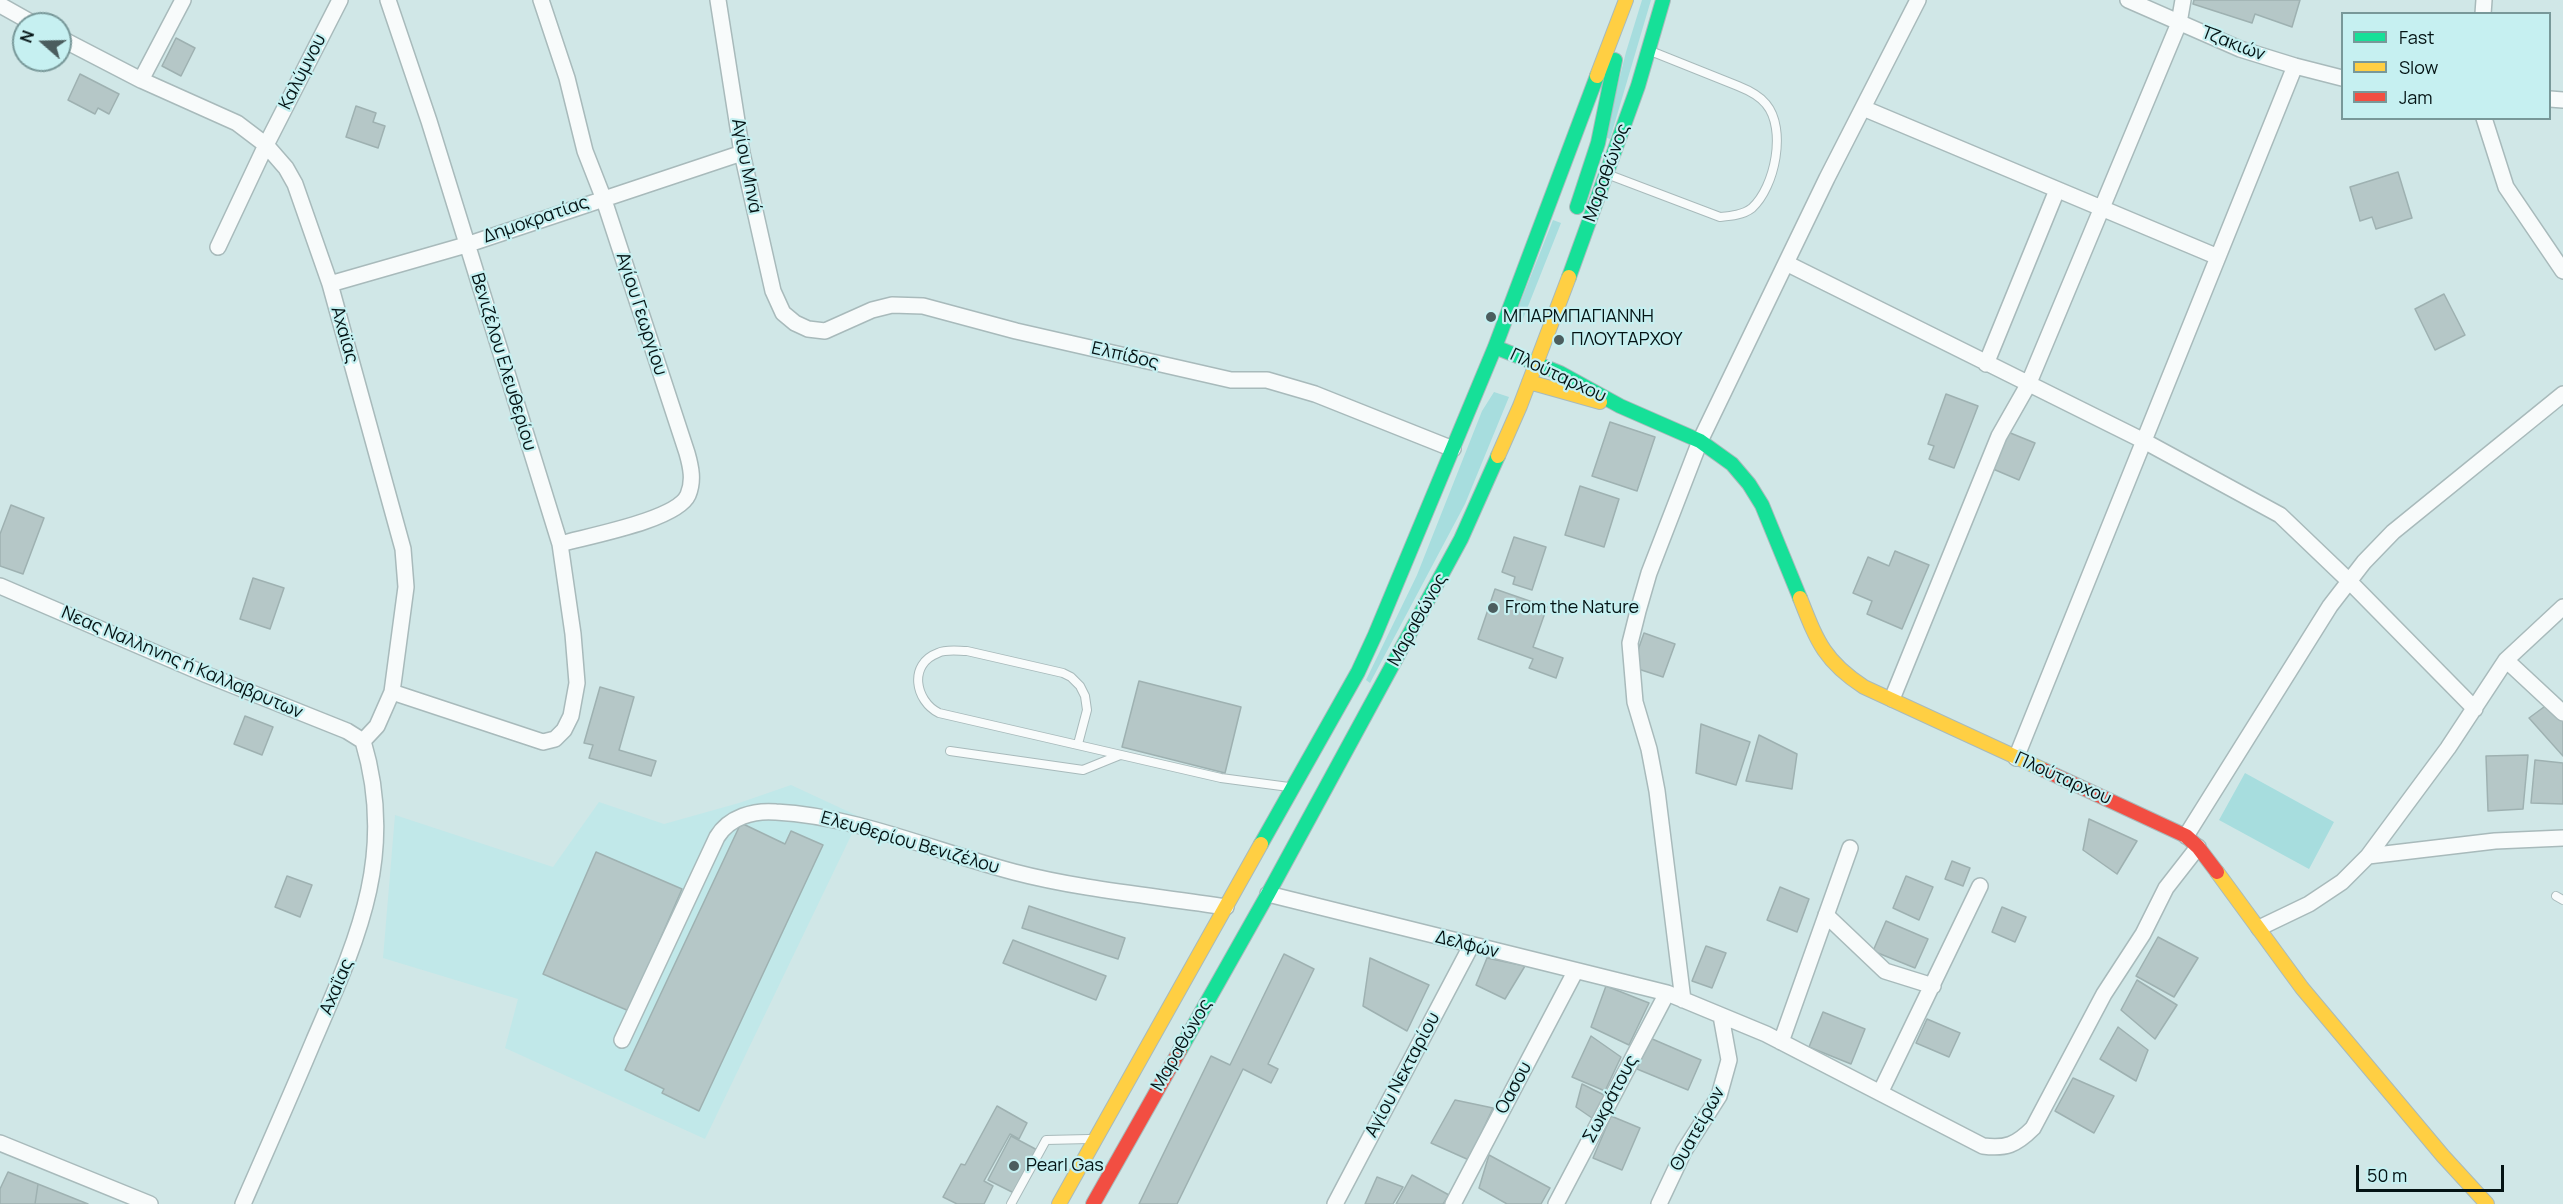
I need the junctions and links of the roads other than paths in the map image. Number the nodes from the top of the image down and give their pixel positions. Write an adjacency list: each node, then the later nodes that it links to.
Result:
1 (183, 0): 17 (street)
2 (340, 0): 20 (street, Καλύμνου)
3 (388, 0): 27 (street, Βενιζέλου Ελευθερίου)
4 (540, 0): 24 (street, Αγίου Γεωργίου)
5 (718, 0): 21 (street, Αγίου Μηνά)
6 (1626, 0): 11 (main road, Μαραθώνος)
7 (1663, 0): 14 (main road, Μαραθώνος)
8 (1918, 0): 18 (street)
9 (2128, 0): 12 (street, Τζακιών)
10 (2183, 0): 12 (street)
11 (1618, 21): 26 (main road); 34 (main road, Μαραθώνος)
12 (2179, 23): 15 (street, Τζακιών); 25 (street)
13 (72, 44): 17 (street, Αχαϊας)
14 (1649, 51): 22 (main road, Μαραθώνος); 22 (lane)
15 (2295, 66): 16 (street, Τζακιών); 29 (street)
16 (2341, 78)
17 (141, 80): 20 (street, Αχαϊας)
18 (1863, 108): 23 (street); 30 (street)
19 (2485, 120): 31 (street)
20 (266, 145): 28 (street, Καλύμνου); 32 (street, Αχαϊας)
21 (742, 153): 24 (street, Δημοκρατίας); 33 (street, Αγίου Μηνά)
22 (1608, 174): 36 (main road, Μαραθώνος)
23 (2057, 189): 25 (street); 37 (street)
24 (603, 197): 27 (street, Δημοκρατίας); 45 (street, Αγίου Γεωργίου)
25 (2102, 208): 29 (street); 39 (street)
26 (1572, 220)
27 (466, 245): 32 (street, Δημοκρατίας); 45 (street, Βενιζέλου Ελευθερίου)
28 (218, 247)
29 (2218, 257): 43 (street)
30 (1786, 263): 37 (street); 42 (street)
31 (2563, 271)
32 (330, 284): 50 (street, Αχαϊας)
33 (795, 323): 44 (street, Ελπίδος)
34 (1495, 346): 35 (main road, Πλούταρχου); 44 (main road, Μαραθώνος)
35 (1522, 351): 36 (main road, Πλούταρχου); 38 (main road)
36 (1536, 362): 38 (main road, Μαραθώνος); 41 (main road, Πλούταρχου)
37 (1986, 364): 39 (street)
38 (1529, 382): 41 (main road, Πλούταρχου); 66 (main road, Μαραθώνος)
39 (2028, 384): 43 (street); 51 (street)
40 (2563, 394): 46 (street)
41 (1620, 406): 42 (main road, Πλούταρχου)
42 (1700, 441): 51 (main road, Πλούταρχου); 74 (street)
43 (2144, 441): 46 (street); 58 (street)
44 (1453, 449): 59 (main road, Μαραθώνος)
45 (560, 544): 50 (street, Βενιζέλου Ελευθερίου)
46 (2349, 581): 52 (street); 60 (street)
47 (0, 586): 54 (street, Νεας Nαλληνης ή Καλλαβρυτων)
48 (2563, 607): 49 (street)
49 (2506, 660): 52 (street); 53 (street)
50 (392, 692): 54 (street, Αχαϊας)
51 (1892, 699): 58 (main road, Πλούταρχου)
52 (2475, 709): 64 (street)
53 (2563, 713)
54 (363, 741): 83 (street, Αχαΐας)
55 (1078, 744): 55 (lane); 57 (lane)
56 (950, 751): 57 (lane)
57 (1120, 755): 59 (lane)
58 (2016, 758): 60 (main road, Πλούταρχου)
59 (1293, 787): 67 (main road, Μαραθώνος)
60 (2186, 837): 62 (main road, Πλούταρχου)
61 (2563, 838): 64 (street)
62 (2198, 847): 69 (main road, Πλούταρχου); 78 (street, Δελφών)
63 (1850, 848): 68 (street)
64 (2368, 856): 69 (street)
65 (1980, 886): 72 (street)
66 (1268, 894): 70 (street, Δελφών); 86 (main road, Μαραθώνος)
67 (1226, 907): 76 (street, Ελευθερίου Βενιζέλου); 79 (main road, Μαραθώνος)
68 (1826, 915): 72 (street); 77 (street)
69 (2259, 928): 90 (main road, Πλούταρχου)
70 (1470, 946): 71 (street, Δελφών); 87 (street, Αγίου Νεκταρίου)
71 (1575, 972): 73 (street, Δελφών); 88 (street, Οασου)
72 (1933, 986): 78 (street)
73 (1667, 993): 74 (street, Δελφών); 81 (street, Σωκράτους)
74 (1683, 1000): 75 (street, Δελφών)
75 (1721, 1016): 77 (street, Δελφών); 89 (street, Θυατείρων)
76 (622, 1040)
77 (1781, 1042): 78 (street, Δελφών)
78 (1880, 1093)
79 (1095, 1139): 84 (lane); 85 (main road, Μαραθώνος)
80 (0, 1143): 82 (street)
81 (1558, 1203)
82 (150, 1204)
83 (243, 1204)
84 (1011, 1204)
85 (1059, 1204)
86 (1093, 1204)
87 (1335, 1204)
88 (1453, 1204)
89 (1659, 1204)
90 (2487, 1204)

